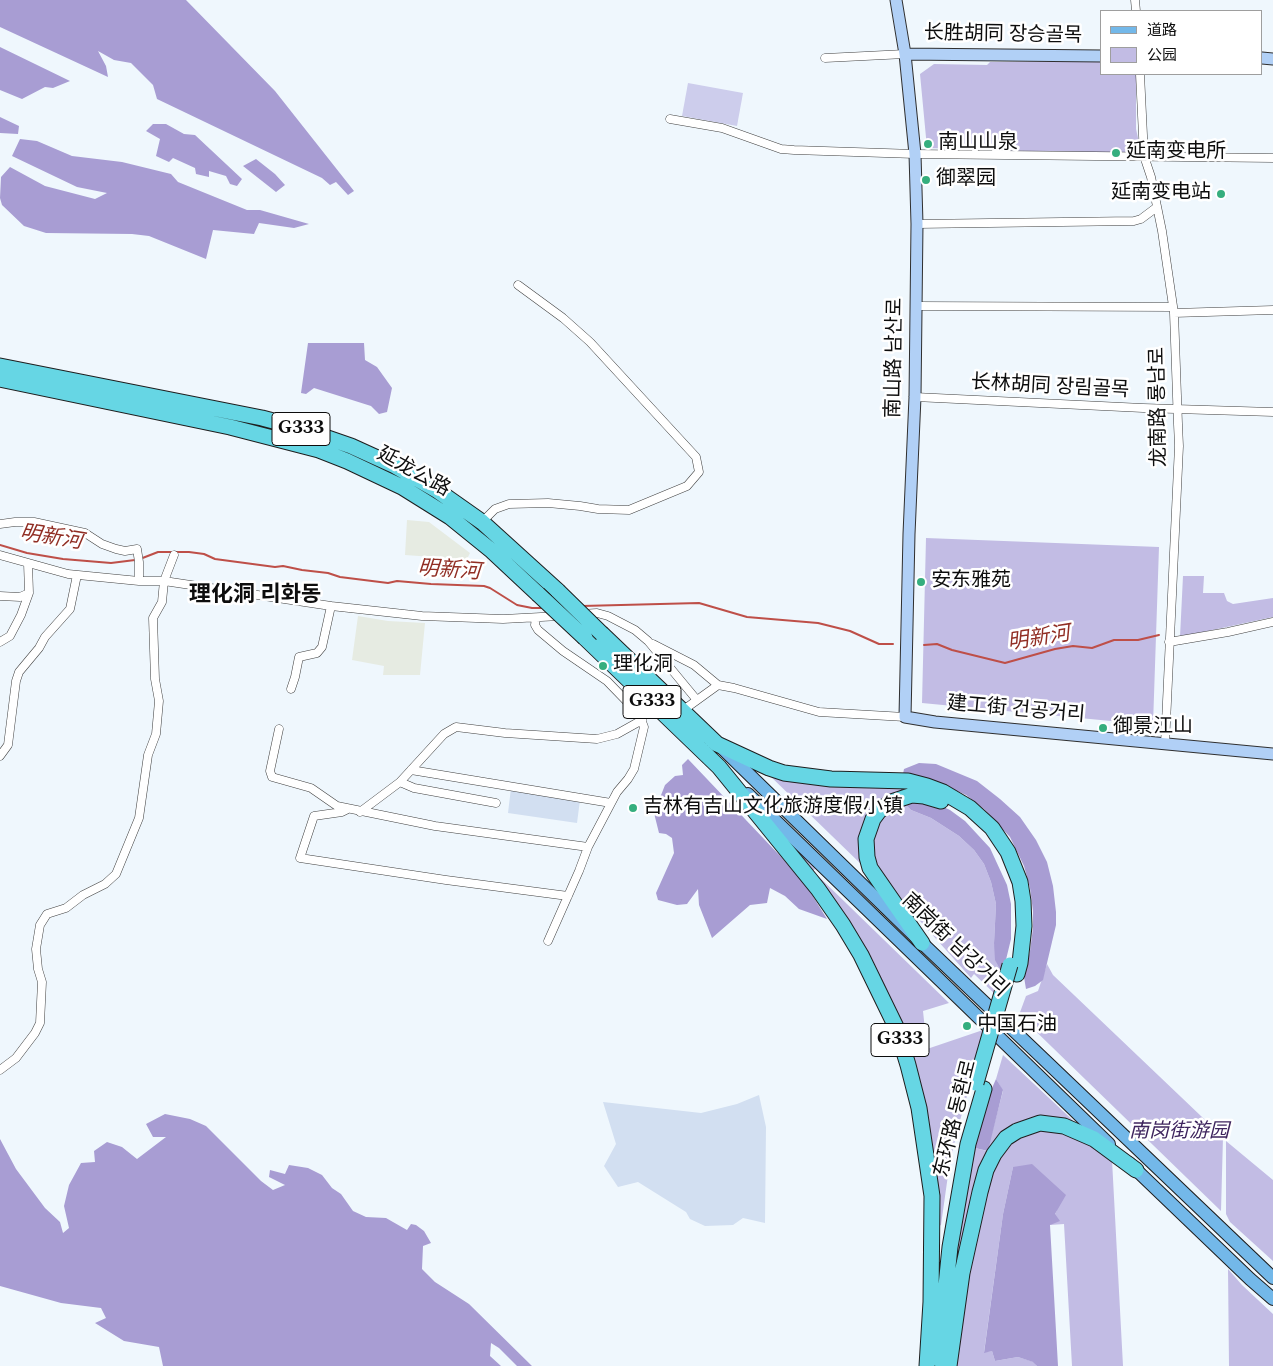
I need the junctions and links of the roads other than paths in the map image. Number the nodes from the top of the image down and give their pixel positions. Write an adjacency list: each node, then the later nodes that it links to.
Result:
1 (896, 0): 2 (street, 南山路 남산로)
2 (905, 54): 3 (street, 长胜胡同 장승골목); 4 (street); 7 (street, 南山路 남산로)
3 (1100, 56)
4 (825, 58)
5 (1140, 75): 8 (street, 龙南路 룡남로)
6 (670, 119): 7 (street)
7 (915, 154): 8 (street); 11 (street, 南山路 남산로)
8 (1144, 156): 9 (street); 10 (street, 龙南路 룡남로)
9 (1273, 158)
10 (1157, 207): 11 (street); 14 (street, 龙南路 룡남로)
11 (917, 224): 13 (street, 南山路 남산로)
12 (518, 285): 21 (street)
13 (916, 306): 14 (street); 18 (street, 南山路 남산로)
14 (1174, 310): 15 (street); 19 (street, 龙南路 룡남로)
15 (1273, 310)
16 (0, 366): 21 (highway, 延龙公路 / G333)
17 (0, 379): 37 (highway, 延龙公路 / G333, bridge)
18 (915, 397): 19 (street, 长林胡同 장림골목); 43 (street, 南山路 남산로)
19 (1177, 409): 20 (street, 长林胡同 장림골목); 36 (street, 龙南路 룡남로)
20 (1273, 412)
21 (482, 522): 42 (highway, 延龙公路 / G333, bridge)
22 (0, 524): 27 (street)
23 (0, 555): 25 (street)
24 (174, 555): 28 (street)
25 (28, 563): 26 (street); 29 (street)
26 (77, 576): 27 (street); 46 (street)
27 (139, 581): 28 (street)
28 (164, 582): 31 (street); 63 (street)
29 (29, 593): 30 (street); 35 (street)
30 (0, 596)
31 (331, 606): 32 (street); 40 (street)
32 (536, 618): 34 (street); 38 (street)
33 (1273, 622): 36 (street)
34 (648, 641): 39 (street); 41 (street)
35 (0, 642)
36 (1169, 642): 48 (street, 龙南路 룡남로)
37 (618, 670): 38 (street); 51 (highway, 延龙公路 / G333)
38 (607, 681): 44 (street)
39 (718, 685): 41 (street); 43 (street)
40 (291, 689)
41 (696, 699): 42 (street)
42 (682, 711): 47 (highway, 延龙公路 / G333)
43 (905, 717): 48 (street, 建工街 건공거리)
44 (642, 720): 52 (street); 55 (street)
45 (279, 729): 56 (street)
46 (4, 744): 50 (street)
47 (717, 744): 61 (main road, 南岗街 남강거리); 62 (highway, G333)
48 (1165, 744): 49 (street, 建工街 건공거리)
49 (1273, 754)
50 (0, 756)
51 (719, 767): 65 (main road, 南岗街 남강거리); 68 (highway, 东环路 동환로 / G333)
52 (411, 770): 53 (street); 55 (street)
53 (400, 782): 54 (street); 57 (street)
54 (496, 803)
55 (610, 803): 58 (street)
56 (348, 809): 57 (street); 59 (street)
57 (360, 812): 58 (street)
58 (588, 847): 59 (street)
59 (568, 896): 60 (street)
60 (548, 941)
61 (922, 943): 62 (highway); 66 (main road, 南岗街 남강거리)
62 (1013, 970): 64 (highway, bridge)
63 (0, 1070)
64 (980, 1086): 68 (highway); 70 (highway, 东环路 동환로)
65 (1136, 1170): 67 (main road, 南岗街 남강거리); 71 (highway)
66 (1273, 1278)
67 (1273, 1299)
68 (931, 1302): 69 (highway, 东环路 동환로 / G333)
69 (927, 1366)
70 (940, 1366)
71 (949, 1366)

